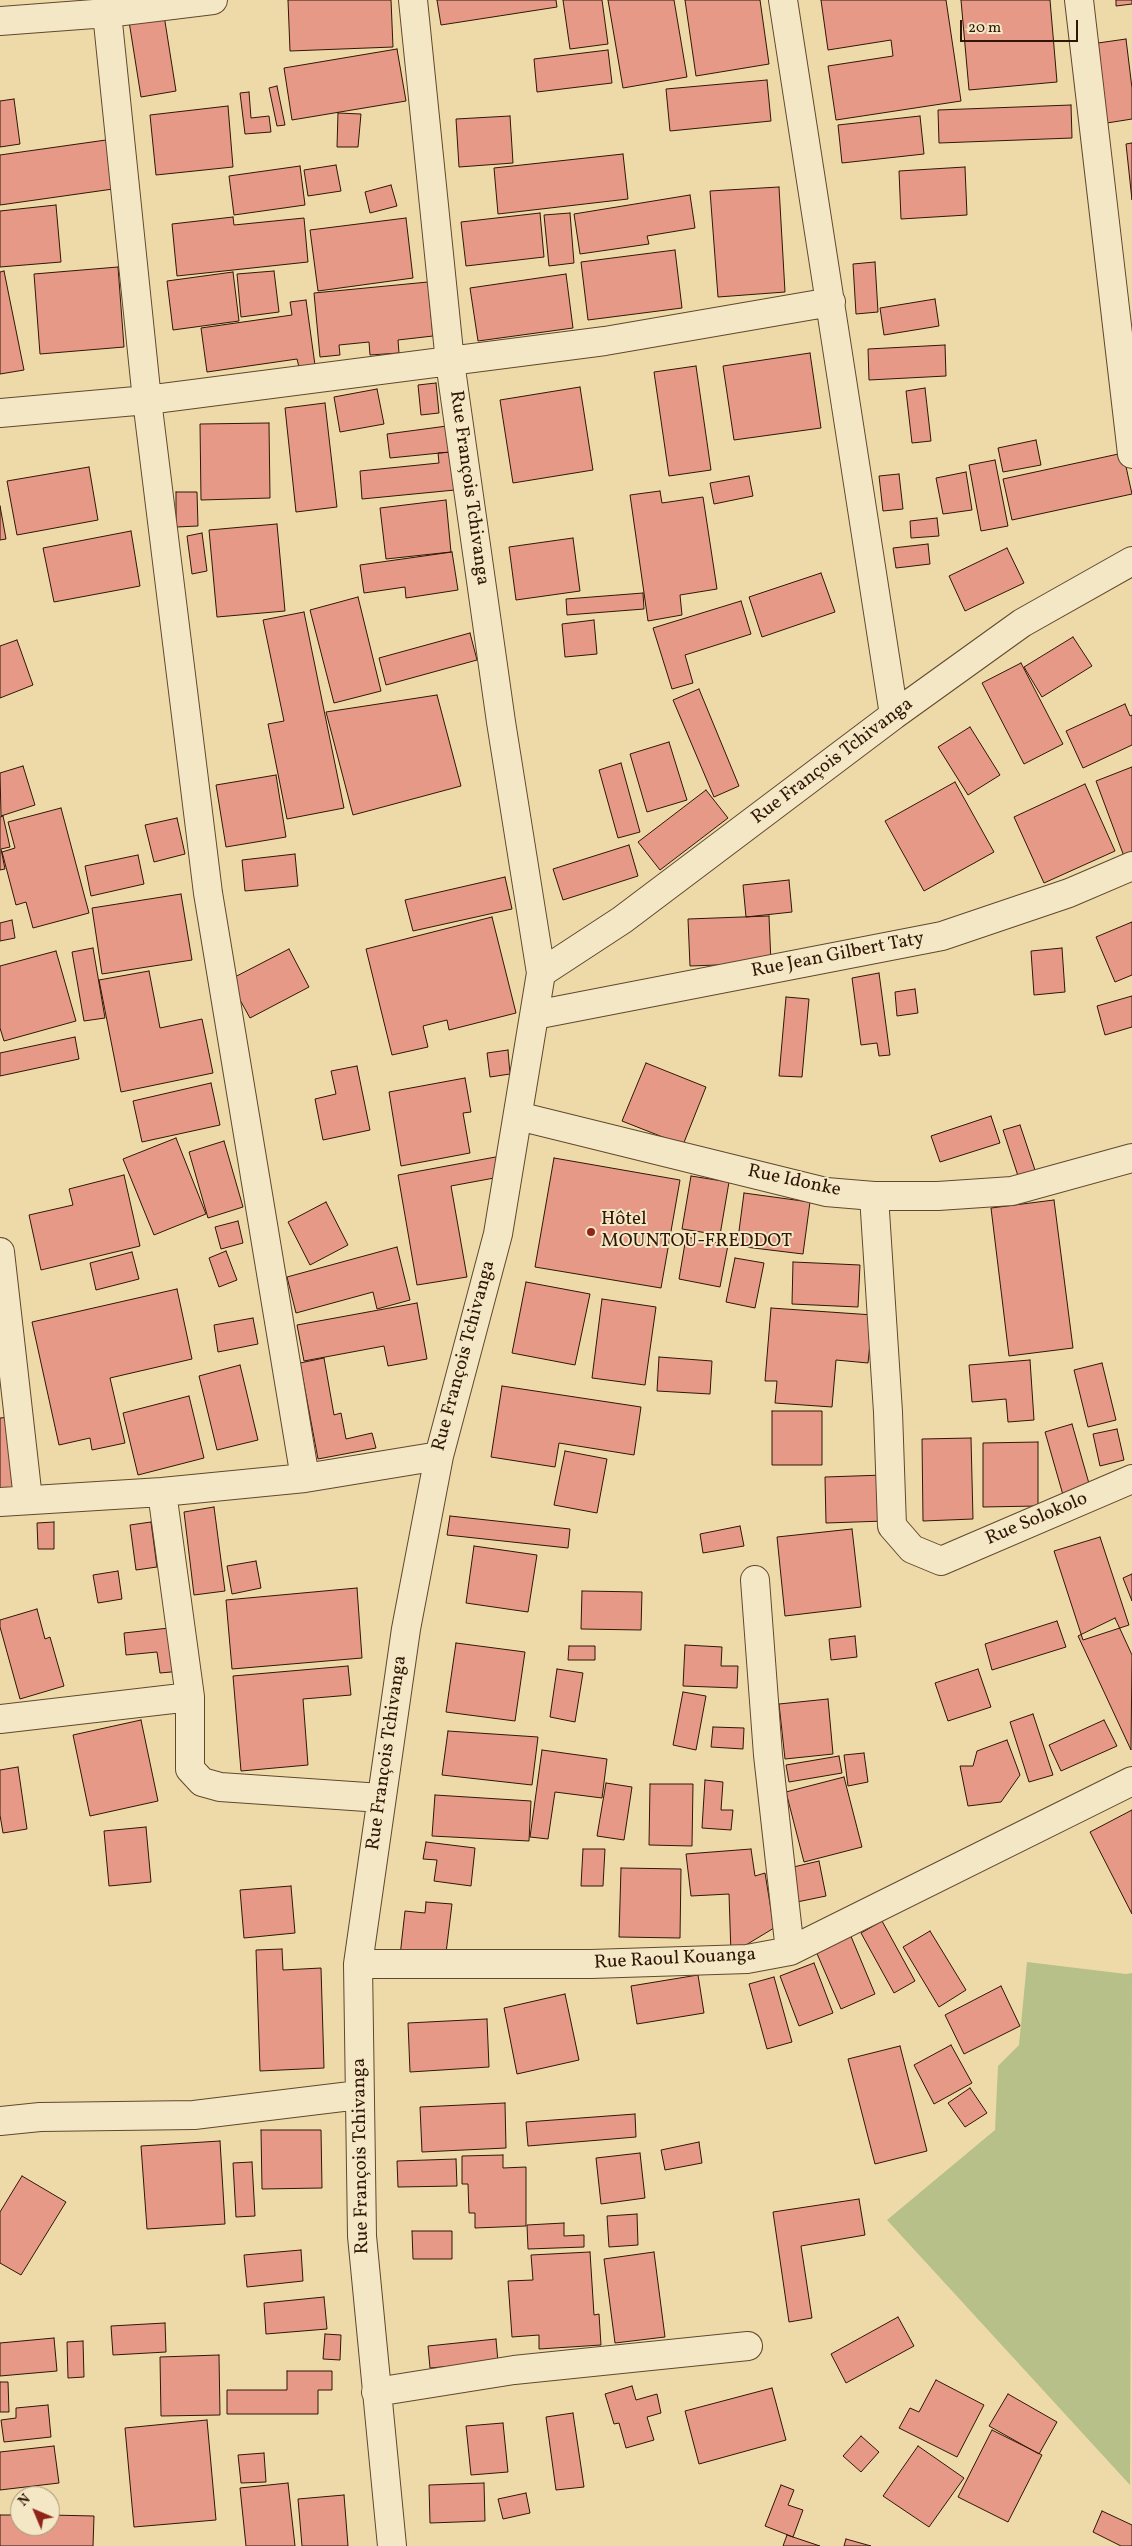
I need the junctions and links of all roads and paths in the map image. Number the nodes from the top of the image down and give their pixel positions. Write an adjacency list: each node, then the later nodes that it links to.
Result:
1 (213, 0): 5 (street)
2 (412, 0): 8 (street, Rue François Tchivanga)
3 (783, 0): 7 (street)
4 (1079, 0): 11 (street)
5 (107, 13): 6 (street); 9 (street)
6 (0, 21)
7 (831, 302): 8 (street); 13 (street)
8 (450, 362): 9 (street); 15 (street, Rue François Tchivanga)
9 (148, 400): 10 (street); 22 (street)
10 (0, 413)
11 (1132, 454)
12 (1132, 561): 13 (street, Rue François Tchivanga)
13 (894, 715): 15 (street, Rue François Tchivanga)
14 (1132, 866): 16 (street, Rue Jean Gilbert Taty)
15 (541, 973): 16 (street, Rue François Tchivanga)
16 (535, 1015): 17 (street, Rue François Tchivanga)
17 (518, 1116): 19 (street, Rue Idonke); 21 (street, Rue François Tchivanga)
18 (1132, 1158): 19 (street, Rue Idonke)
19 (874, 1196): 23 (street, Rue Solokolo)
20 (0, 1252): 25 (street)
21 (439, 1456): 22 (street); 31 (street, Rue François Tchivanga)
22 (305, 1478): 24 (street)
23 (1132, 1479)
24 (162, 1492): 25 (street); 28 (street)
25 (28, 1498): 26 (street)
26 (0, 1502)
27 (755, 1580): 32 (street)
28 (190, 1697): 29 (street); 31 (street)
29 (0, 1719)
30 (1132, 1781): 32 (street, Rue Raoul Kouanga)
31 (380, 1798): 33 (street, Rue François Tchivanga)
32 (790, 1950): 33 (street, Rue Raoul Kouanga)
33 (358, 1964): 34 (street, Rue François Tchivanga)
34 (359, 2095): 35 (street); 37 (street, Rue François Tchivanga)
35 (0, 2121)
36 (748, 2346): 37 (street)
37 (376, 2392): 38 (street, Rue François Tchivanga)
38 (400, 2543)

